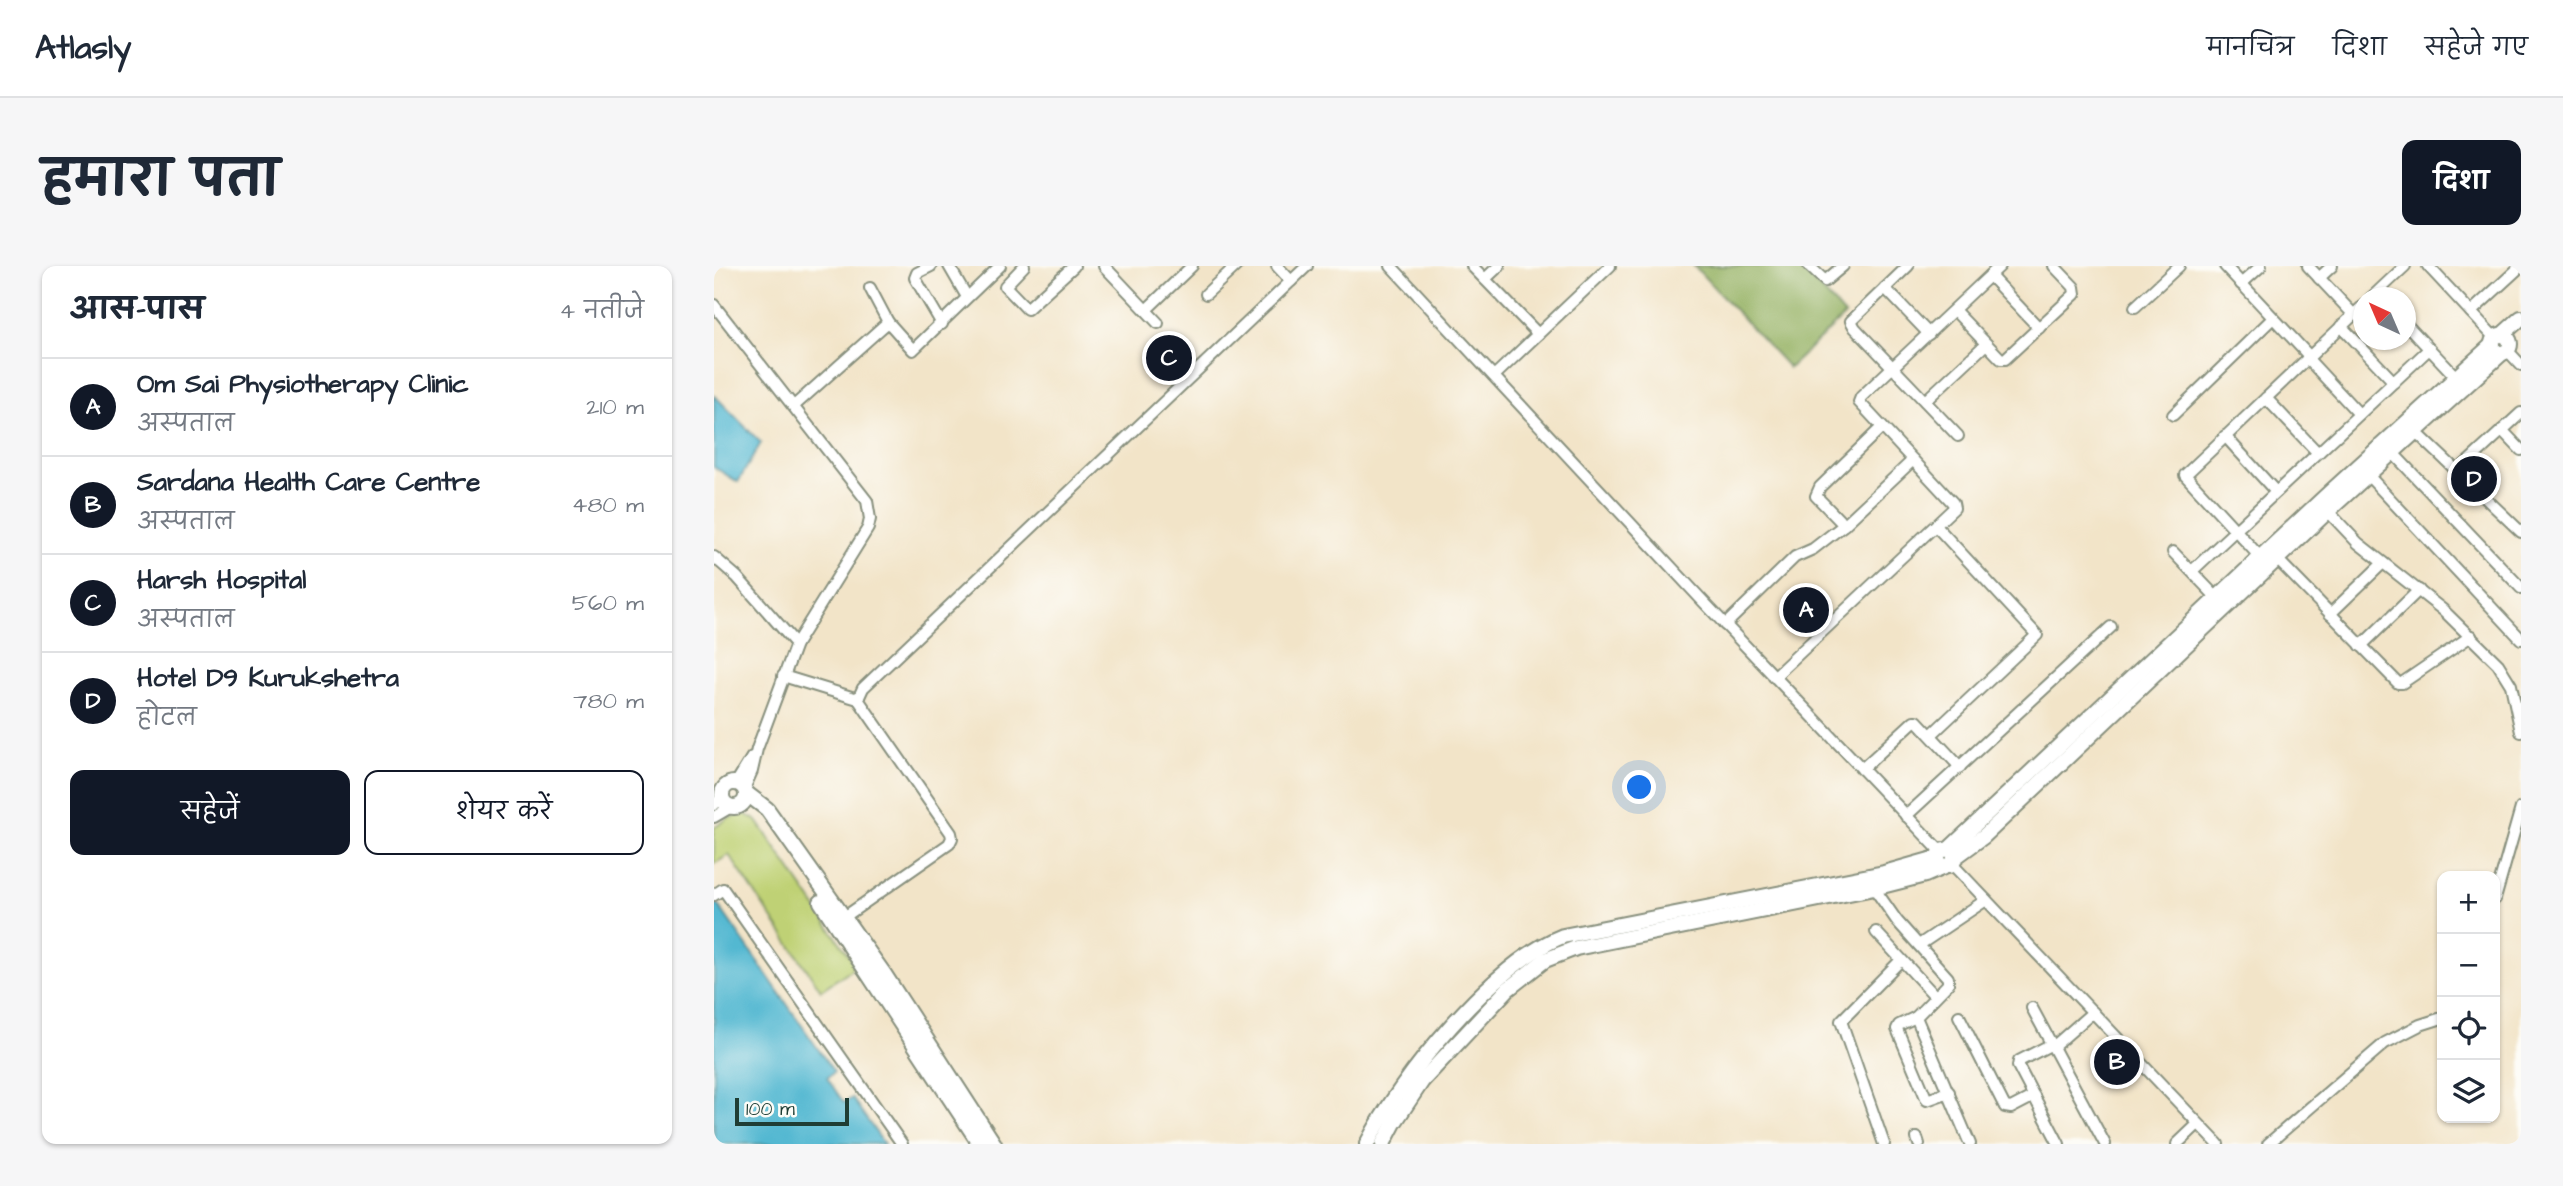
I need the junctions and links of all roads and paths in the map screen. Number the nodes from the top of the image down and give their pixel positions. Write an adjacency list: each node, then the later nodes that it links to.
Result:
1 (931, 266): 49 (street)
2 (949, 266): 38 (street)
3 (1000, 266): 38 (street)
4 (1024, 266): 5 (street)
5 (1074, 266)
6 (1121, 266): 28 (street)
7 (1192, 266): 41 (street)
8 (1236, 266): 37 (street)
9 (1277, 266): 32 (street)
10 (1307, 266): 32 (street)
11 (1472, 266): 31 (street)
12 (1499, 266): 31 (street)
13 (1809, 266): 14 (street)
14 (1843, 266)
15 (1908, 266): 36 (street)
16 (2000, 266): 29 (street)
17 (2054, 266): 51 (street)
18 (2179, 266): 40 (street)
19 (2225, 266): 33 (street)
20 (2261, 266): 33 (street)
21 (2308, 266): 30 (street)
22 (2332, 266): 30 (street)
23 (2404, 266): 34 (street)
24 (2428, 266): 43 (street)
25 (1393, 267): 61 (street)
26 (1607, 267): 52 (street)
27 (2515, 268): 43 (street)
28 (1108, 270): 41 (street)
29 (1990, 276): 42 (street); 51 (street)
30 (2319, 278): 44 (street)
31 (1485, 279): 52 (street)
32 (1291, 281): 105 (street)
33 (2241, 284): 45 (street)
34 (2384, 287)
35 (870, 288): 47 (street)
36 (1885, 288): 53 (street); 60 (street)
37 (1206, 294)
38 (967, 297): 49 (street)
39 (714, 305): 66 (street)
40 (2135, 307)
41 (1146, 310): 48 (street)
42 (1954, 310): 53 (street); 56 (street)
43 (2471, 312): 55 (street)
44 (2353, 314): 50 (street)
45 (2273, 318): 58 (street); 69 (street)
46 (2521, 318): 55 (main road)
47 (888, 322): 49 (street); 66 (street)
48 (1158, 323)
49 (942, 324)
50 (2341, 326): 58 (street); 63 (street)
51 (2039, 328): 56 (street)
52 (1538, 334): 61 (street)
53 (1929, 334): 60 (street)
54 (2416, 335): 57 (street)
55 (2504, 343): 59 (street); 62 (main road); 72 (main road)
56 (1986, 344): 65 (street)
57 (2429, 349): 62 (street); 63 (street)
58 (2308, 357): 64 (street); 68 (street)
59 (2521, 365)
60 (1893, 368): 65 (street); 70 (street)
61 (1494, 376): 97 (street)
62 (2456, 377): 79 (main road)
63 (2394, 382): 68 (street)
64 (2266, 398): 74 (street); 76 (street)
65 (1925, 401): 73 (street)
66 (794, 407): 101 (street)
67 (2521, 413): 71 (street)
68 (2360, 414): 76 (street)
69 (2173, 415)
70 (1882, 427): 78 (street); 83 (street)
71 (2502, 430): 75 (street); 80 (street)
72 (2416, 432): 77 (main road); 80 (street)
73 (1958, 436)
74 (2225, 436): 81 (street); 85 (street)
75 (2521, 450)
76 (2318, 453): 81 (street)
77 (2392, 453): 79 (main road); 93 (street)
78 (1913, 460): 83 (street); 84 (street)
79 (2364, 471): 82 (main road); 100 (street)
80 (2457, 472): 86 (street)
81 (2276, 492): 85 (street)
82 (2324, 507): 89 (main road); 90 (main road); 91 (street)
83 (1844, 525): 97 (street)
84 (1936, 526): 104 (street); 108 (street)
85 (2235, 530): 89 (street); 92 (street)
86 (2521, 532)
87 (2173, 552): 92 (street)
88 (714, 557): 101 (street)
89 (2261, 558): 95 (main road)
90 (2277, 559): 96 (street); 116 (main road)
91 (2383, 563): 94 (street); 96 (street)
92 (2192, 571): 95 (street)
93 (2520, 586)
94 (2418, 590): 99 (street); 102 (street)
95 (2218, 599): 116 (main road)
96 (2330, 614): 102 (street)
97 (1725, 625): 104 (street)
98 (2111, 627): 109 (street)
99 (2471, 636): 102 (street); 106 (street)
100 (2521, 639)
101 (796, 644): 103 (street)
102 (2361, 646)
103 (783, 676): 105 (street); 112 (street)
104 (1774, 677): 110 (street)
105 (858, 699): 121 (street)
106 (2518, 701): 107 (street)
107 (2521, 732)
108 (1931, 735): 109 (street); 110 (street)
109 (1960, 766): 114 (street)
110 (1862, 769): 114 (street)
111 (714, 778): 112 (main road)
112 (730, 794): 115 (street); 121 (main road)
113 (2521, 808): 117 (street)
114 (1906, 816): 116 (street)
115 (714, 817)
116 (1946, 858): 118 (main road); 120 (street); 138 (main road)
117 (2500, 882)
118 (1874, 888): 123 (street); 139 (main road)
119 (714, 895): 135 (street)
120 (1986, 900): 123 (street); 127 (street)
121 (839, 920): 136 (main road); 137 (main road)
122 (1876, 932): 124 (street)
123 (1919, 945): 125 (street)
124 (1902, 960): 125 (street); 140 (street)
125 (1935, 996): 129 (street)
126 (2032, 1008): 131 (street)
127 (2092, 1012): 131 (street); 134 (street)
128 (1959, 1016): 133 (street)
129 (1916, 1017): 132 (street); 132 (street)
130 (2437, 1020): 146 (street)
131 (2052, 1046): 133 (street); 143 (street)
132 (1949, 1092): 141 (street)
133 (2034, 1096): 142 (street)
134 (2198, 1124): 144 (street); 145 (street)
135 (902, 1144)
136 (980, 1144)
137 (994, 1144)
138 (1367, 1144)
139 (1383, 1144)
140 (1884, 1144)
141 (1970, 1144)
142 (2059, 1144)
143 (2105, 1144)
144 (2178, 1144)
145 (2218, 1144)
146 (2268, 1144)

